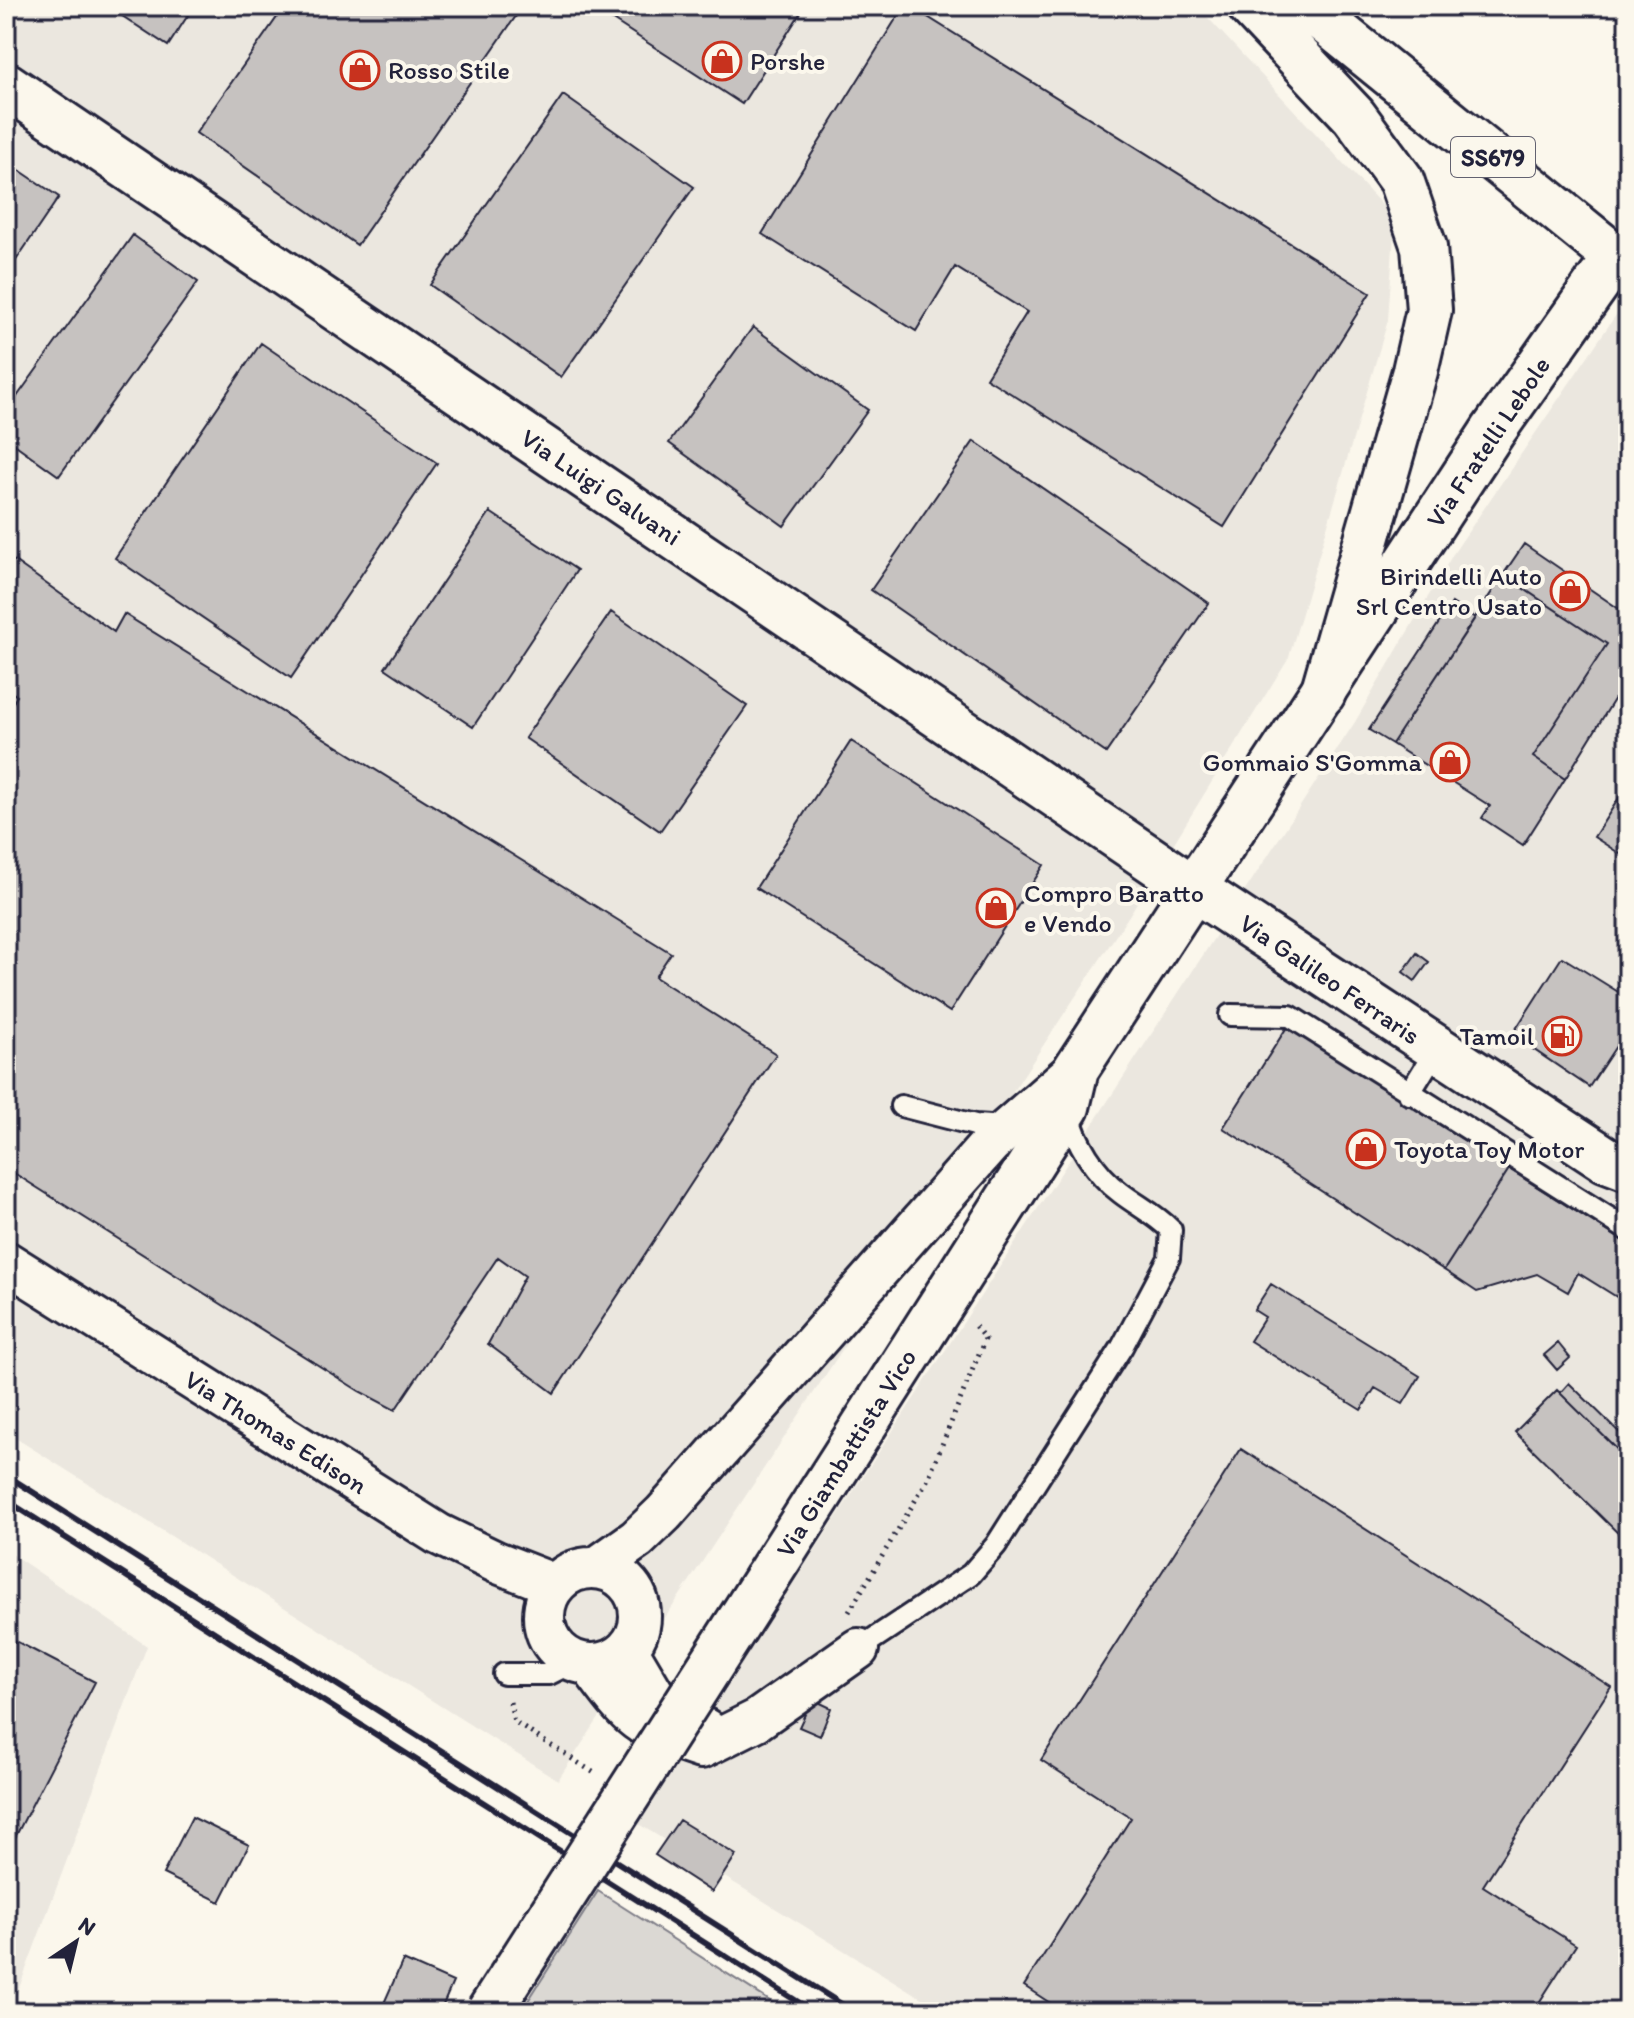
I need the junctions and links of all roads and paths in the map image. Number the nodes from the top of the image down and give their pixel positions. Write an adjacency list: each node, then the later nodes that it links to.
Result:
1 (1250, 6): 5 (street)
2 (1306, 6): 4 (street, SS679)
3 (6, 85): 6 (street, Via Luigi Galvani)
4 (1615, 272): 5 (street, Via Fratelli Lebole)
5 (1323, 693): 6 (street, Via Fratelli Lebole)
6 (1196, 890): 8 (street, Via Galileo Ferraris); 9 (street, Via Giambattista Vico)
7 (1230, 1015): 10 (lane)
8 (1436, 1050): 10 (lane); 13 (street, Via Galileo Ferraris)
9 (1072, 1088): 12 (street); 21 (lane); 25 (street, Via Giambattista Vico, bridge)
10 (1409, 1094): 14 (lane)
11 (901, 1106): 12 (lane)
12 (1009, 1127): 17 (street)
13 (1628, 1168)
14 (1628, 1230)
15 (6, 1262): 16 (street, Via Thomas Edison)
16 (438, 1534): 18 (street, Via Thomas Edison); 19 (street)
17 (596, 1568): 18 (street); 20 (street)
18 (555, 1585): 19 (street)
19 (545, 1628): 22 (street)
20 (627, 1649): 22 (street); 24 (street)
21 (858, 1649): 24 (street)
22 (582, 1663): 23 (lane); 24 (street)
23 (504, 1674)
24 (757, 1720)
25 (489, 2012)

